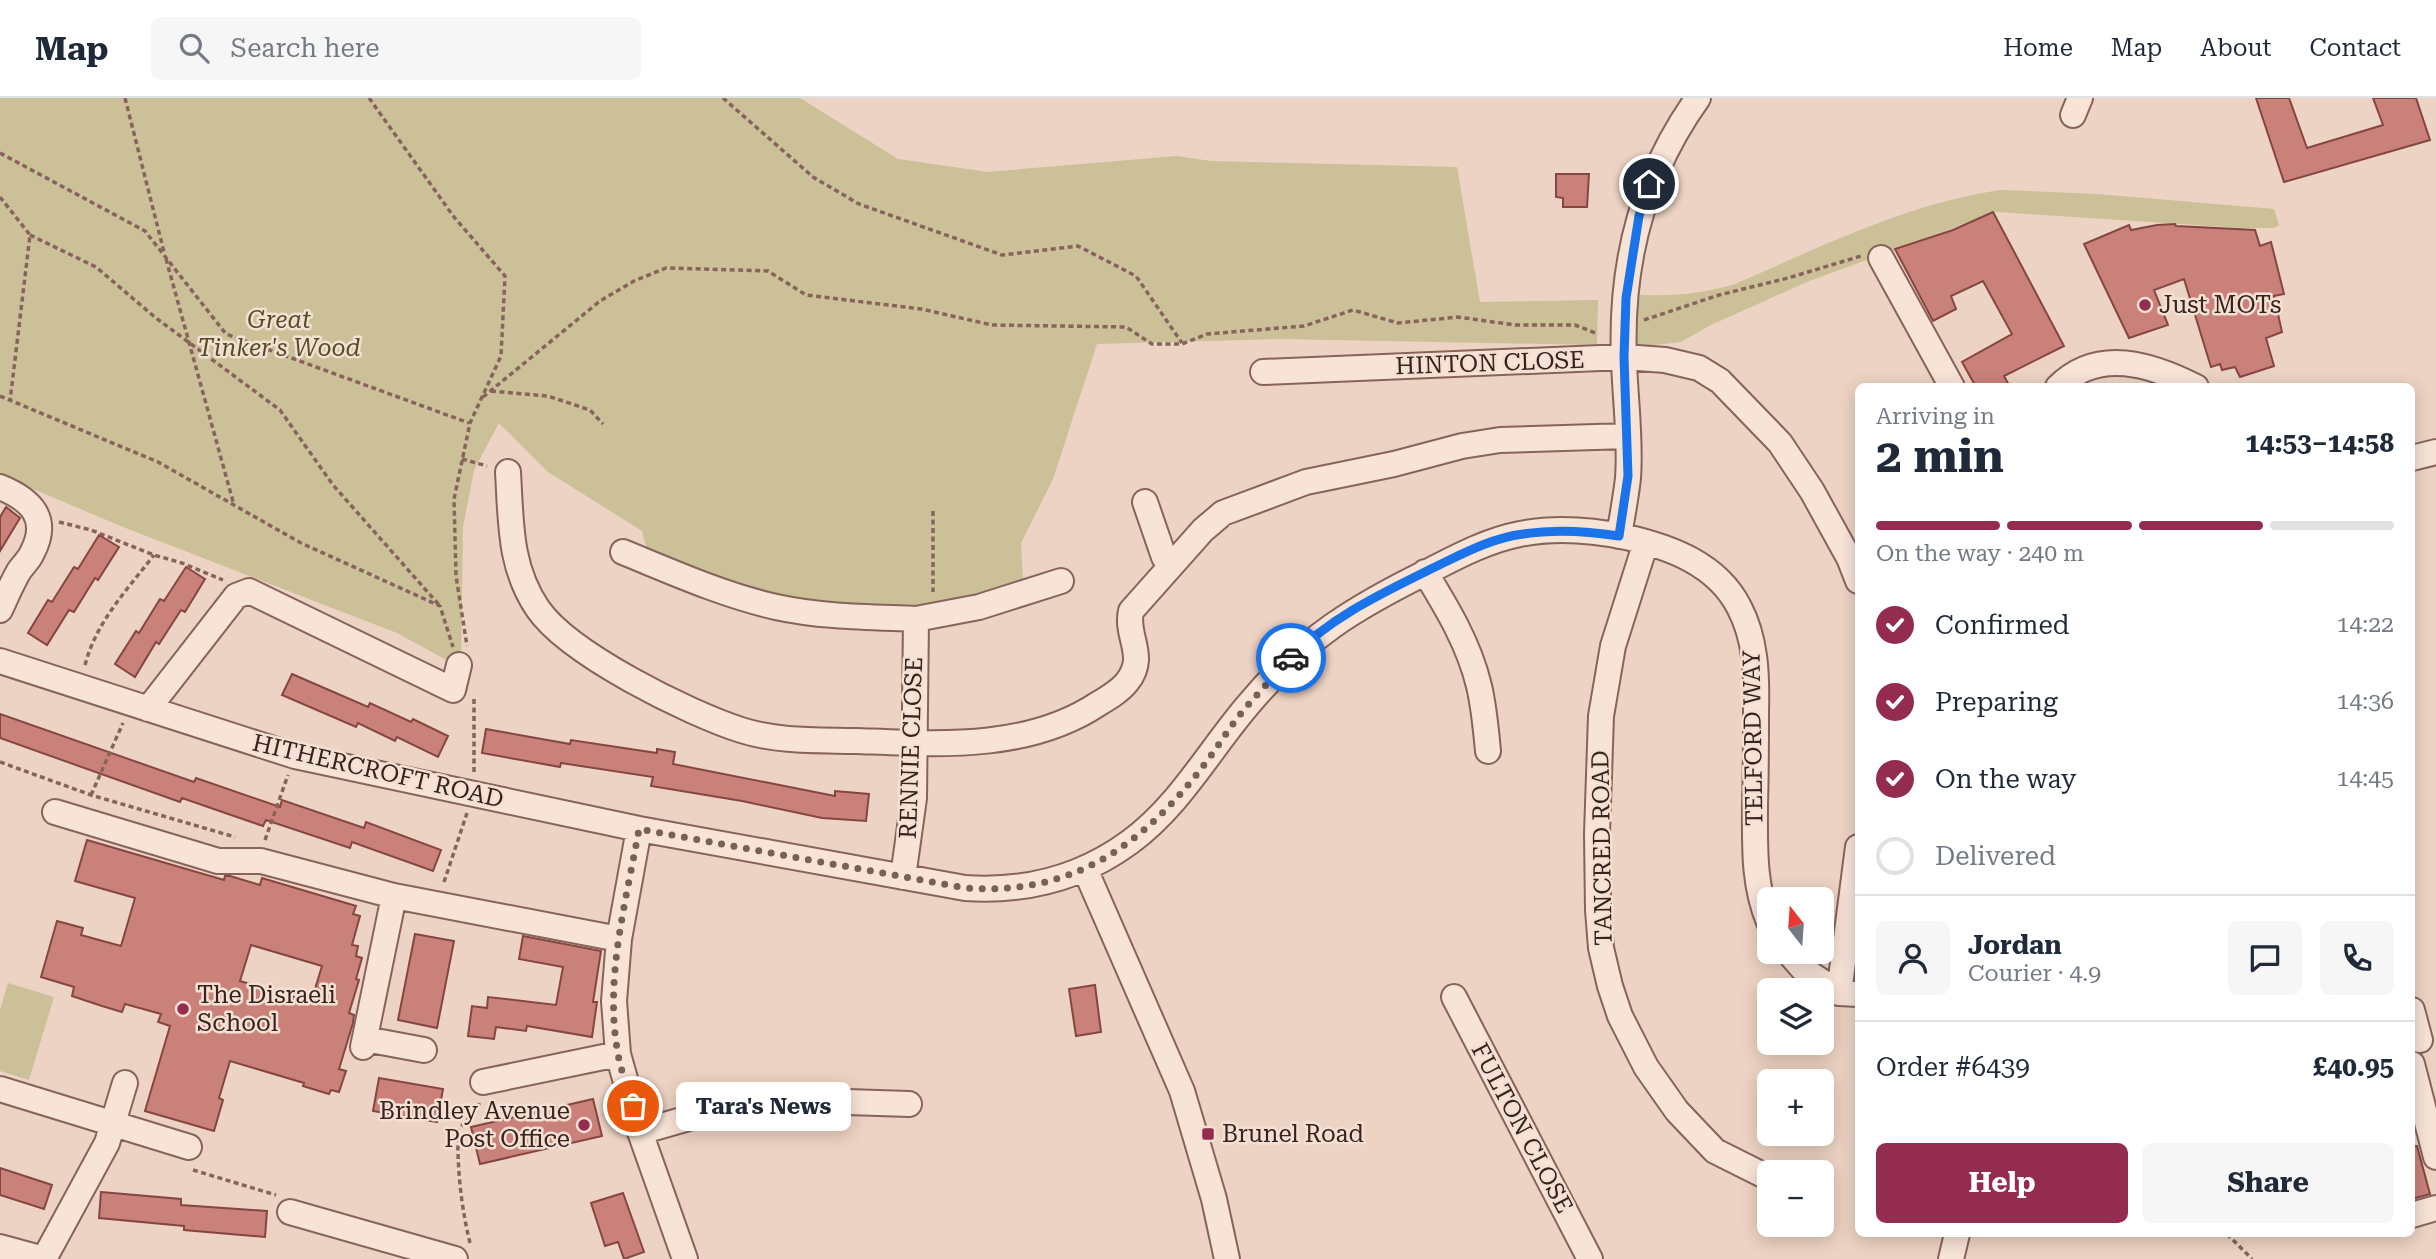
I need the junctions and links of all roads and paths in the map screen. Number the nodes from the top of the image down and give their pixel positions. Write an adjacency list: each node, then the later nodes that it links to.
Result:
1 (125, 98): 8 (path)
2 (369, 98): 21 (path)
3 (723, 98): 13 (path)
4 (1698, 98): 11 (street)
5 (0, 153): 8 (path)
6 (0, 197): 7 (path)
7 (30, 234): 12 (path); 22 (path)
8 (165, 256): 12 (path); 23 (path)
9 (1881, 258): 10 (path); 16 (street)
10 (1650, 319)
11 (1625, 332): 13 (path); 14 (street)
12 (189, 342): 31 (path); 43 (path)
13 (1182, 344): 19 (path)
14 (1624, 357): 15 (street, HINTON CLOSE); 25 (street); 40 (street, HINTON CLOSE)
15 (1263, 372)
16 (1950, 383)
17 (2062, 383): 18 (street)
18 (2187, 383)
19 (491, 391): 21 (path); 24 (path)
20 (0, 396): 22 (path)
21 (483, 397): 23 (path)
22 (10, 401): 31 (path)
23 (470, 423): 46 (path)
24 (603, 424)
25 (1627, 436): 34 (street); 38 (street)
26 (2436, 452): 27 (street)
27 (2415, 457)
28 (508, 472): 51 (street)
29 (0, 487): 33 (street)
30 (1145, 502): 38 (street)
31 (234, 505): 43 (path)
32 (933, 510): 45 (path)
33 (37, 515): 37 (path); 44 (street)
34 (1619, 536): 35 (street, TELFORD WAY); 39 (street, TELFORD WAY)
35 (1646, 542): 64 (street, TELFORD WAY); 85 (street, TANCRED ROAD)
36 (623, 552): 45 (street)
37 (154, 555): 42 (path); 48 (path)
38 (1171, 565): 51 (street)
39 (1425, 572): 52 (street); 62 (street, TELFORD WAY)
40 (1855, 573)
41 (1061, 581): 45 (street)
42 (249, 592): 46 (street); 50 (street)
43 (440, 606): 46 (path)
44 (0, 610)
45 (924, 618): 51 (street, RENNIE CLOSE)
46 (464, 660)
47 (0, 661): 48 (street, HITHERCROFT ROAD)
48 (79, 687): 50 (street, HITHERCROFT ROAD)
49 (474, 695): 55 (path)
50 (140, 707): 53 (street, HITHERCROFT ROAD); 56 (path)
51 (914, 743): 63 (street, RENNIE CLOSE)
52 (1488, 751)
53 (295, 756): 55 (street, HITHERCROFT ROAD); 60 (path)
54 (0, 762): 56 (path)
55 (474, 794): 58 (street, HITHERCROFT ROAD); 66 (path)
56 (91, 795): 59 (path)
57 (55, 812): 65 (street)
58 (639, 829): 63 (street, TELFORD WAY); 67 (street)
59 (239, 839)
60 (263, 846)
61 (1855, 867): 69 (street)
62 (1085, 869): 63 (street, TELFORD WAY); 95 (street)
63 (903, 877)
64 (1758, 887)
65 (394, 896): 66 (street); 73 (street)
66 (436, 904): 67 (street)
67 (619, 939): 74 (street)
68 (1799, 964): 69 (street)
69 (1849, 994)
70 (1454, 997): 96 (street, FULTON CLOSE)
71 (2415, 1021): 72 (street)
72 (2420, 1040)
73 (424, 1050)
74 (618, 1054): 76 (street); 82 (street)
75 (2415, 1076): 84 (street)
76 (483, 1082)
77 (125, 1083): 81 (street)
78 (0, 1088): 81 (street)
79 (909, 1104): 82 (street)
80 (473, 1113): 92 (path)
81 (113, 1125): 83 (street); 93 (street)
82 (640, 1132): 94 (street)
83 (187, 1157): 86 (path)
84 (2436, 1157)
85 (1757, 1172)
86 (283, 1204): 92 (street)
87 (2436, 1209): 88 (street)
88 (2415, 1214)
89 (1956, 1237): 97 (street)
90 (2230, 1237): 98 (path)
91 (0, 1247): 93 (street)
92 (464, 1255)
93 (44, 1259)
94 (685, 1259)
95 (1227, 1259)
96 (1590, 1259)
97 (1951, 1259)
98 (2252, 1259)

